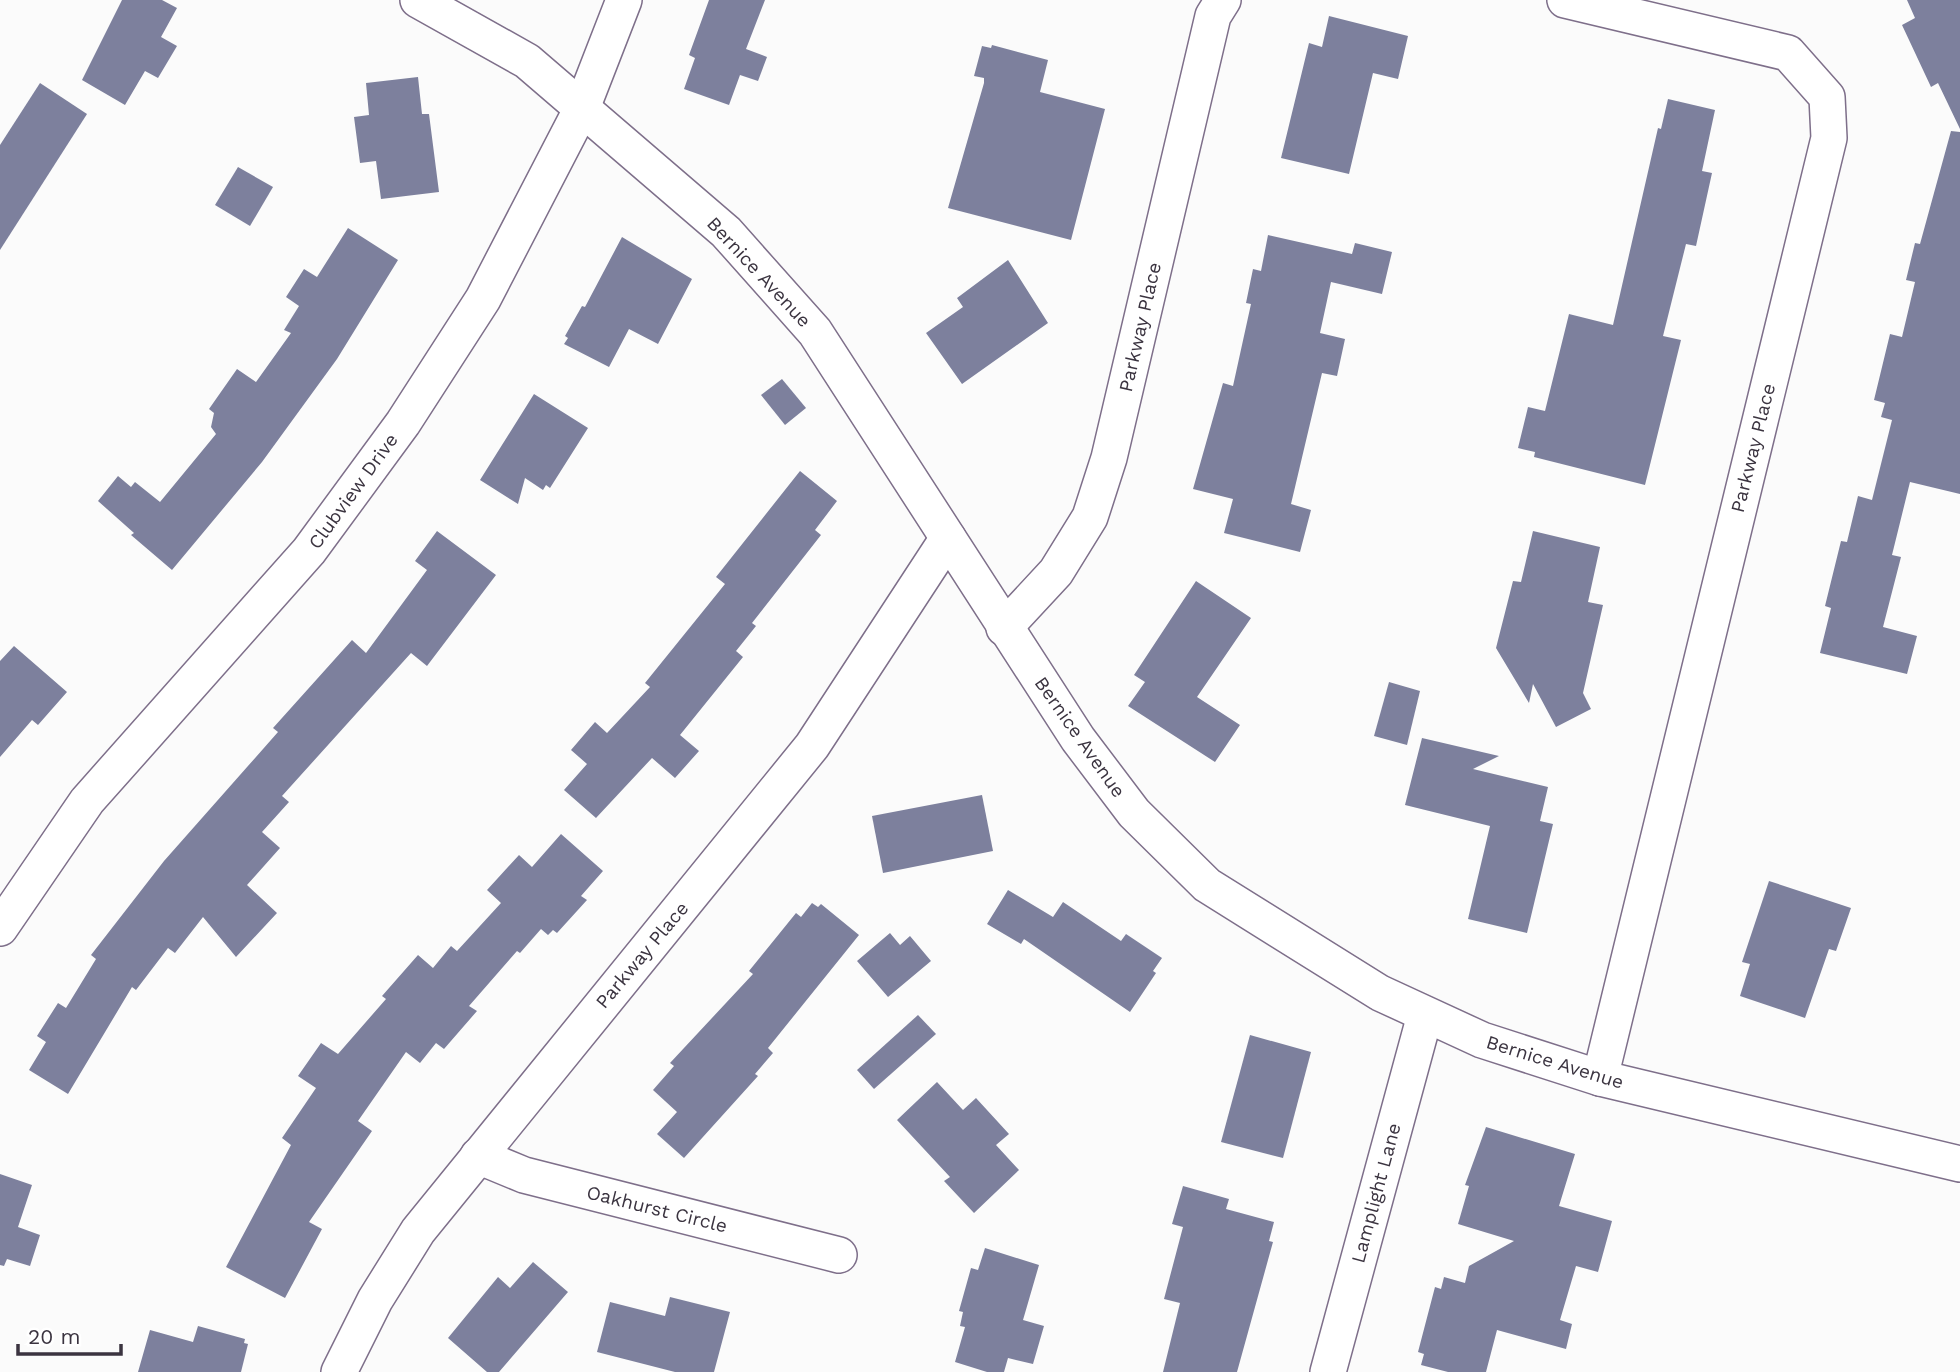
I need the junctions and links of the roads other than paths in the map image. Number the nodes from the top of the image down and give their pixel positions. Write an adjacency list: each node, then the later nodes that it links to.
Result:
1 (418, 0): 5 (street, Bernice Avenue)
2 (624, 0): 5 (street, Clubview Drive)
3 (1223, 0): 7 (street, Parkway Place)
4 (1565, 0): 10 (street, Parkway Place)
5 (582, 108): 6 (street, Bernice Avenue); 8 (street, Clubview Drive)
6 (948, 537): 7 (street, Bernice Avenue); 11 (street, Parkway Place)
7 (1004, 628): 9 (street, Bernice Avenue)
8 (0, 928)
9 (1425, 1014): 10 (street, Bernice Avenue); 15 (street, Lamplight Lane)
10 (1600, 1078): 12 (street, Bernice Avenue)
11 (478, 1156): 13 (street, Oakhurst Circle); 14 (street, Parkway Place)
12 (1960, 1164)
13 (839, 1255)
14 (339, 1372)
15 (1328, 1372)

